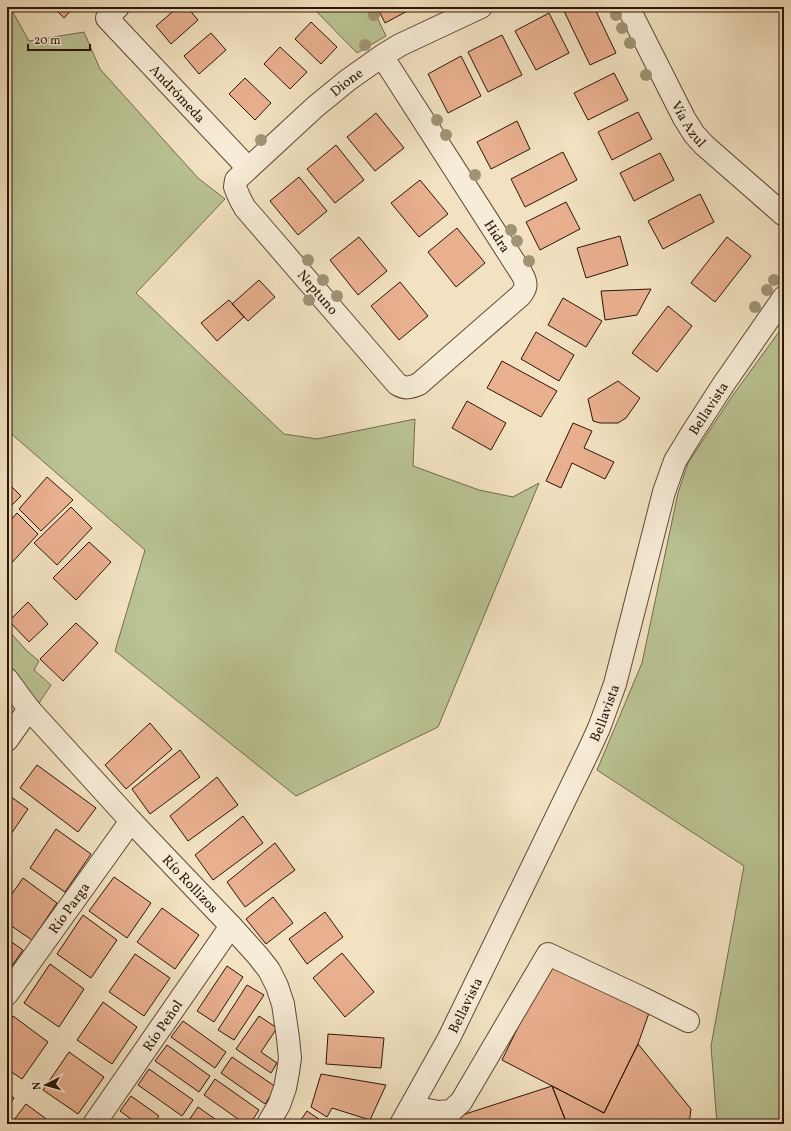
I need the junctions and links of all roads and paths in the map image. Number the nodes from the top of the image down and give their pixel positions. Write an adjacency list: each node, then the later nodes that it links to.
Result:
1 (481, 7): 4 (street, Dione)
2 (628, 7): 7 (street, Vía Azul)
3 (113, 12): 5 (street, Andrómeda)
4 (382, 56): 5 (street, Dione); 9 (street, Hidra)
5 (248, 168): 6 (street, Dione)
6 (235, 187): 9 (street, Neptuno)
7 (784, 215)
8 (784, 297): 17 (street, Bellavista)
9 (408, 387)
10 (7, 679): 11 (street, Río Rollizos)
11 (29, 709): 12 (street); 13 (street, Río Rollizos)
12 (7, 740)
13 (131, 821): 14 (street, Río Rollizos); 15 (street, Río Parga)
14 (231, 926): 18 (street, Río Rollizos); 19 (street, Río Peñol)
15 (7, 994)
16 (688, 1021): 17 (street)
17 (406, 1116): 20 (street)
18 (269, 1123)
19 (94, 1124)
20 (431, 1124)

